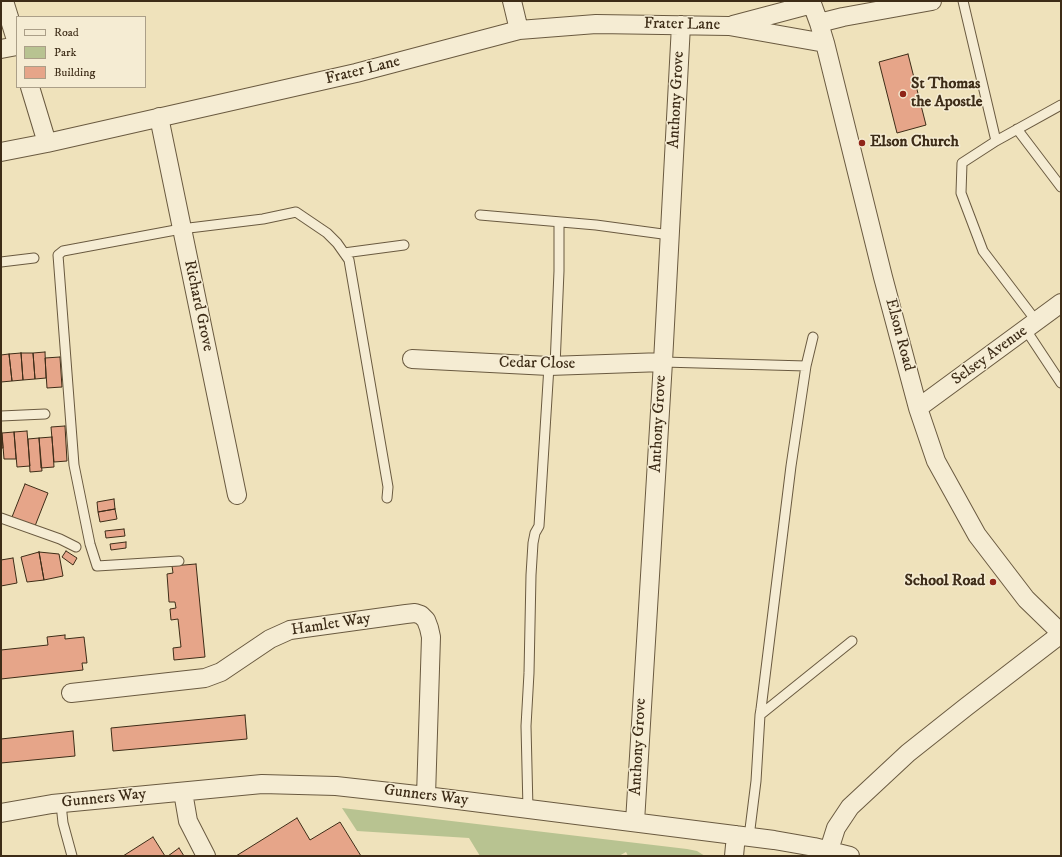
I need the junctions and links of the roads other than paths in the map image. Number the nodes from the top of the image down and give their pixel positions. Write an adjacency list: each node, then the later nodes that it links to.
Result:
1 (4, 1): 10 (street)
2 (512, 1): 9 (street)
3 (932, 1): 6 (street)
4 (963, 1): 18 (lane)
5 (812, 2): 6 (street, Elson Road); 8 (street, Frater Lane)
6 (819, 23): 11 (street, Elson Road)
7 (681, 25): 8 (street, Frater Lane); 9 (street, Frater Lane); 25 (street, Anthony Grove)
8 (729, 26): 11 (street, Frater Lane)
9 (519, 30): 16 (street, Frater Lane)
10 (16, 41)
11 (825, 43): 38 (street, Elson Road)
12 (16, 44): 13 (street)
13 (1, 49)
14 (30, 88): 19 (street)
15 (1061, 105): 17 (lane)
16 (159, 117): 19 (street, Frater Lane); 24 (street, Richard Grove)
17 (1017, 129): 18 (lane); 21 (lane)
18 (996, 141): 31 (lane)
19 (47, 143): 20 (street, Frater Lane)
20 (1, 152)
21 (1061, 187)
22 (480, 215): 23 (lane)
23 (559, 222): 25 (lane); 35 (lane)
24 (181, 229): 27 (lane); 41 (street, Richard Grove); 45 (lane)
25 (670, 235): 34 (street, Anthony Grove)
26 (404, 245): 27 (lane)
27 (344, 253): 42 (lane)
28 (34, 258): 29 (lane)
29 (1, 262)
30 (1061, 303): 31 (street, Selsey Avenue)
31 (1031, 326): 37 (lane); 38 (street, Selsey Avenue)
32 (813, 337): 36 (lane)
33 (412, 359): 35 (street, Cedar Close)
34 (663, 362): 35 (street, Cedar Close); 36 (lane); 55 (street, Anthony Grove)
35 (552, 366): 53 (lane)
36 (806, 366): 49 (lane)
37 (1061, 383)
38 (918, 408): 46 (street, Elson Road)
39 (45, 414): 40 (lane)
40 (1, 416)
41 (237, 495)
42 (387, 498)
43 (1, 518): 44 (lane)
44 (76, 547)
45 (179, 561)
46 (1061, 633): 57 (street)
47 (852, 641): 49 (lane)
48 (71, 693): 51 (street, Hamlet Way)
49 (760, 715): 56 (lane)
50 (182, 792): 51 (street, Gunners Way); 52 (street, Gunners Way); 59 (street)
51 (426, 796): 53 (street, Gunners Way)
52 (61, 804): 54 (street, Gunners Way); 58 (lane)
53 (528, 809): 55 (street, Gunners Way)
54 (1, 813)
55 (635, 822): 56 (street, Gunners Way)
56 (743, 836): 57 (street, Gunners Way); 60 (street)
57 (829, 850): 61 (street, Gunners Way)
58 (72, 856)
59 (206, 856)
60 (734, 856)
61 (850, 856)

